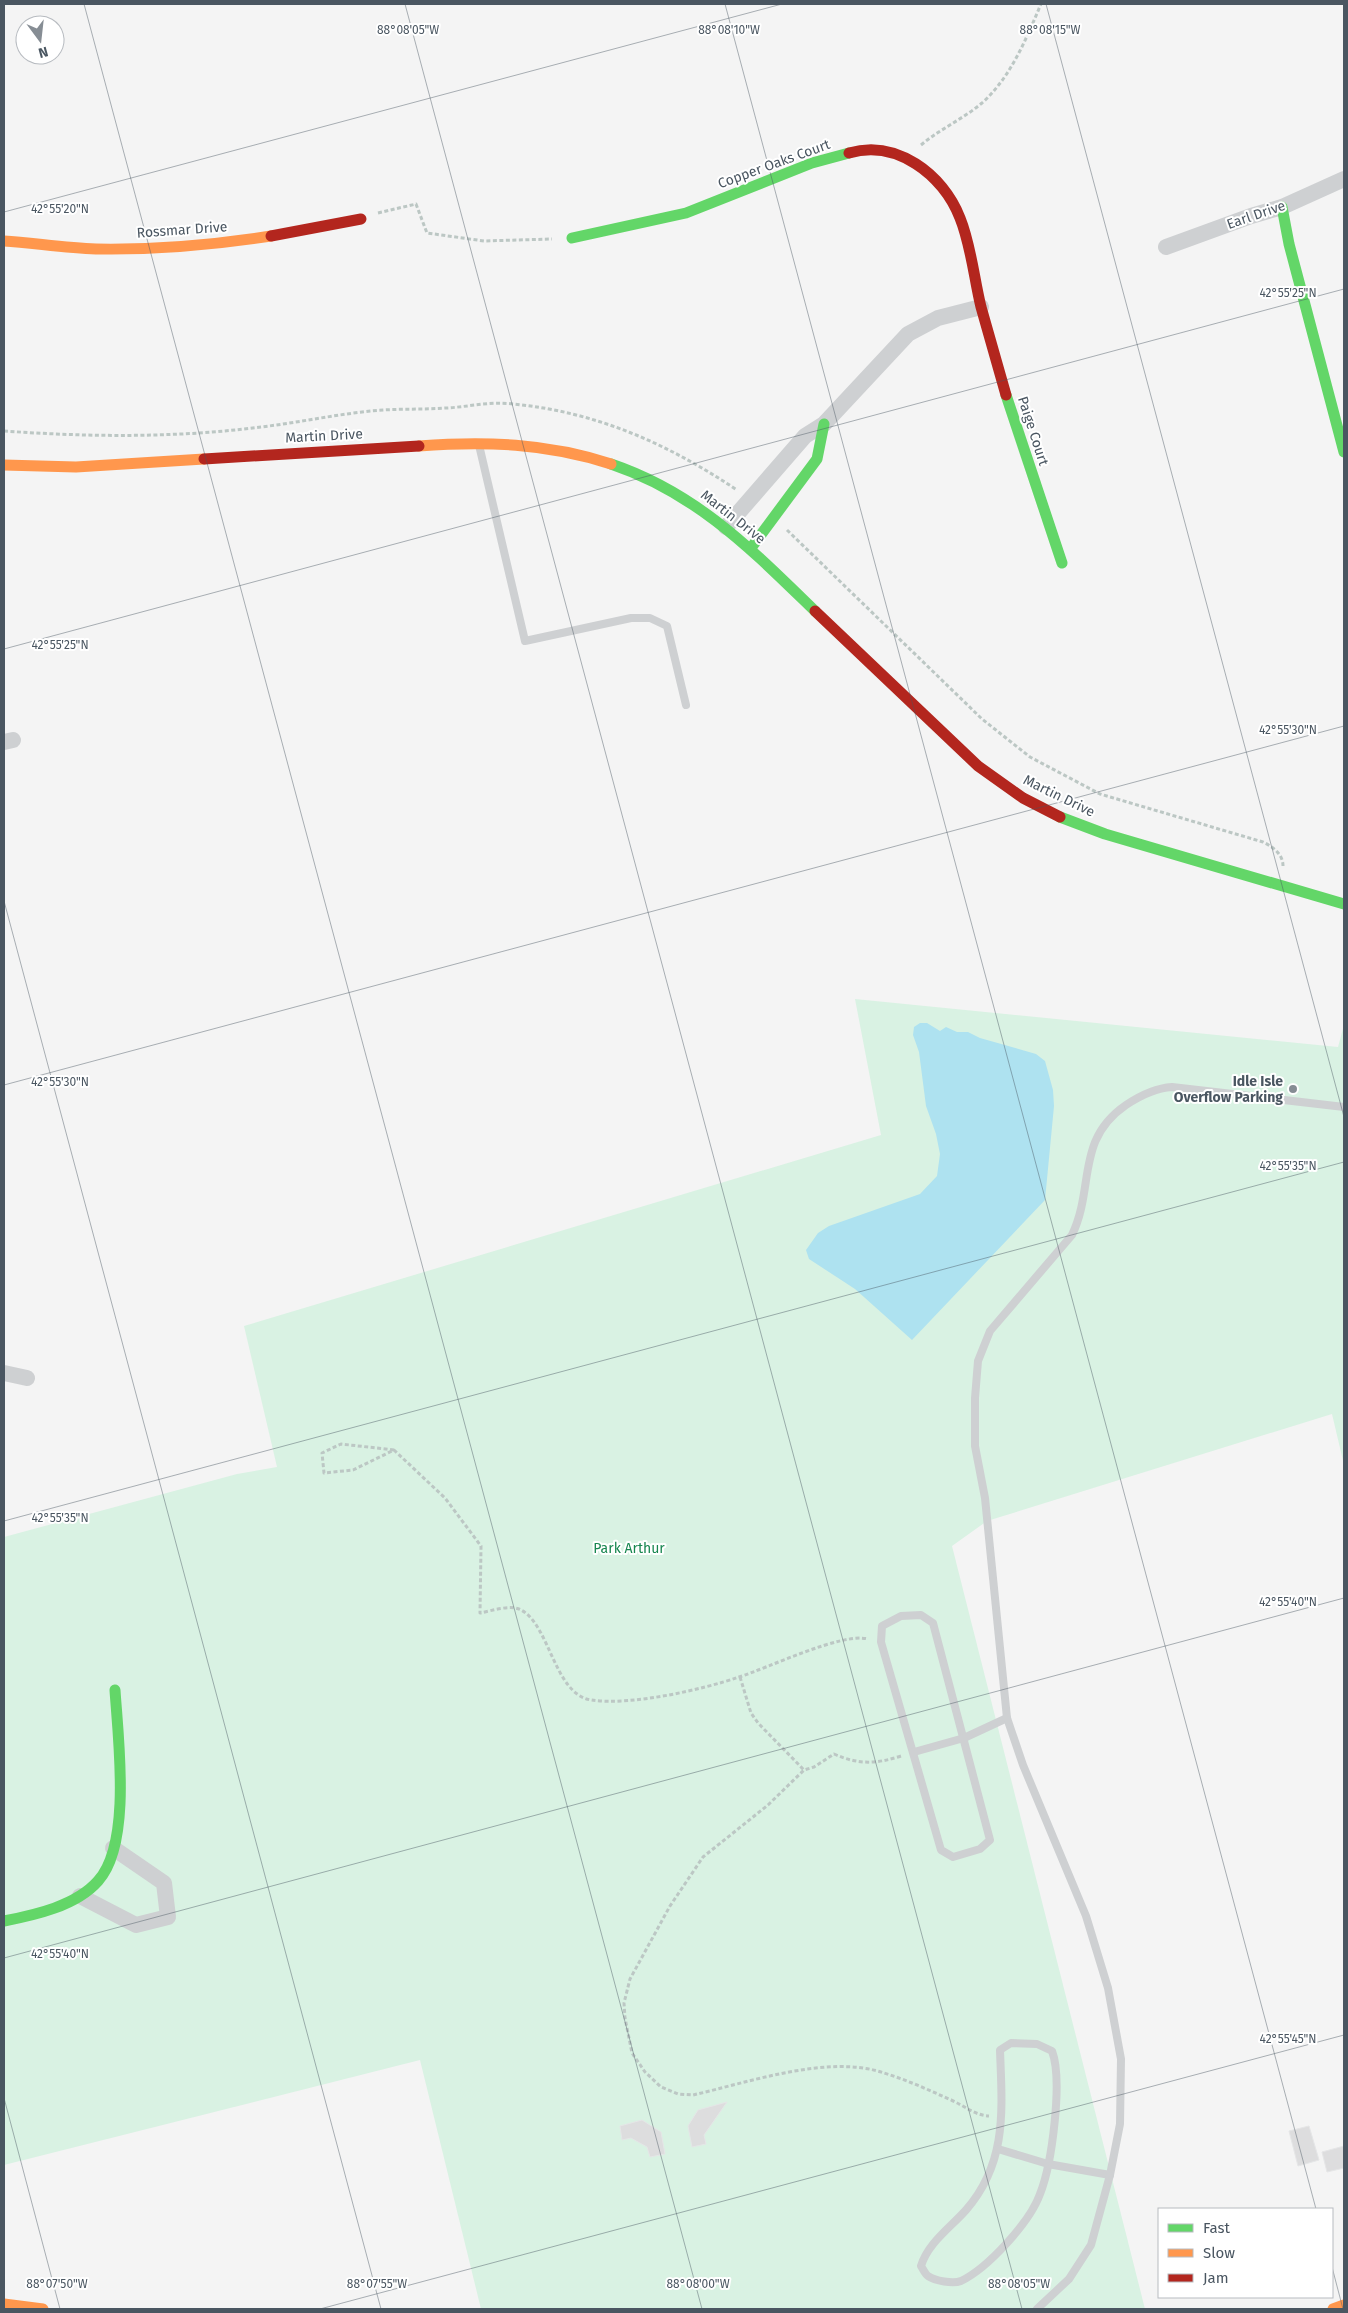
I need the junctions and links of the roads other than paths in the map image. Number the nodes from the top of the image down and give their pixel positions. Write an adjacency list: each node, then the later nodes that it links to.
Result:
1 (1344, 179): 2 (street, Earl Drive)
2 (1282, 207): 6 (street, Earl Drive); 10 (street)
3 (361, 219): 5 (street, Rossmar Drive)
4 (572, 238): 7 (street, Copper Oaks Court)
5 (4, 241)
6 (1166, 248)
7 (981, 306): 8 (street); 14 (street, Paige Court)
8 (824, 424): 12 (street); 13 (street)
9 (479, 443): 11 (street, Martin Drive); 12 (street, Martin Drive); 15 (lane)
10 (1344, 452)
11 (4, 465)
12 (726, 527): 13 (street, Martin Drive)
13 (750, 548): 16 (street, Martin Drive)
14 (1062, 563)
15 (686, 704)
16 (1344, 904)
17 (1344, 1107): 21 (lane)
18 (4, 1373): 19 (street)
19 (27, 1378)
20 (115, 1690): 24 (street)
21 (1007, 1718): 22 (lane); 29 (lane)
22 (964, 1738): 23 (lane); 23 (lane); 23 (lane)
23 (914, 1752)
24 (113, 1848): 25 (street); 25 (street)
25 (80, 1896): 26 (street)
26 (4, 1921)
27 (998, 2148): 28 (lane); 28 (lane); 28 (lane)
28 (1048, 2164): 29 (lane)
29 (1110, 2175): 33 (lane)
30 (4, 2304): 32 (street)
31 (1344, 2305): 34 (street)
32 (43, 2309)
33 (1036, 2309)
34 (1334, 2309)

